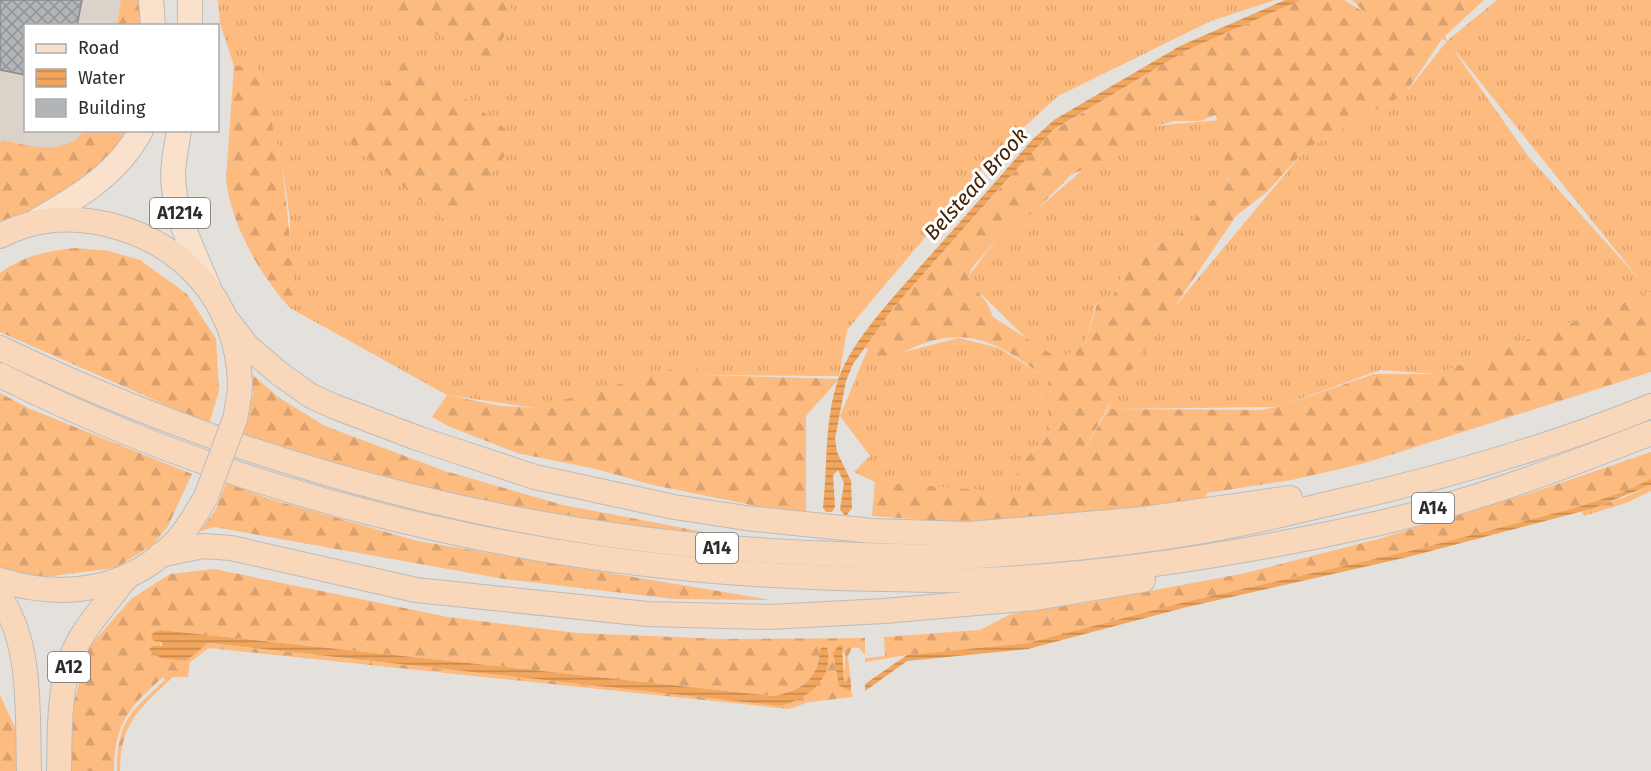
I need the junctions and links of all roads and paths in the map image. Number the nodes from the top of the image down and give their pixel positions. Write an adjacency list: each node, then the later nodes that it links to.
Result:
1 (151, 0): 4 (main road)
2 (164, 0): 5 (main road)
3 (190, 0): 6 (main road)
4 (153, 24)
5 (164, 24)
6 (190, 24)
7 (140, 132): 9 (main road)
8 (179, 132): 11 (main road, A1214)
9 (20, 224): 10 (highway); 11 (highway)
10 (0, 236)
11 (211, 291): 12 (highway)
12 (224, 315): 17 (highway, A14); 18 (highway, bridge)
13 (0, 348): 17 (highway, A14)
14 (0, 375): 19 (highway, A14)
15 (1651, 406): 17 (highway, A14)
16 (1651, 433): 19 (highway, A14)
17 (1457, 473)
18 (160, 555): 19 (highway, A14); 20 (highway)
19 (1206, 556)
20 (125, 579): 21 (highway); 24 (highway, A12)
21 (0, 580)
22 (0, 597): 23 (highway, A12)
23 (28, 771)
24 (59, 771)

